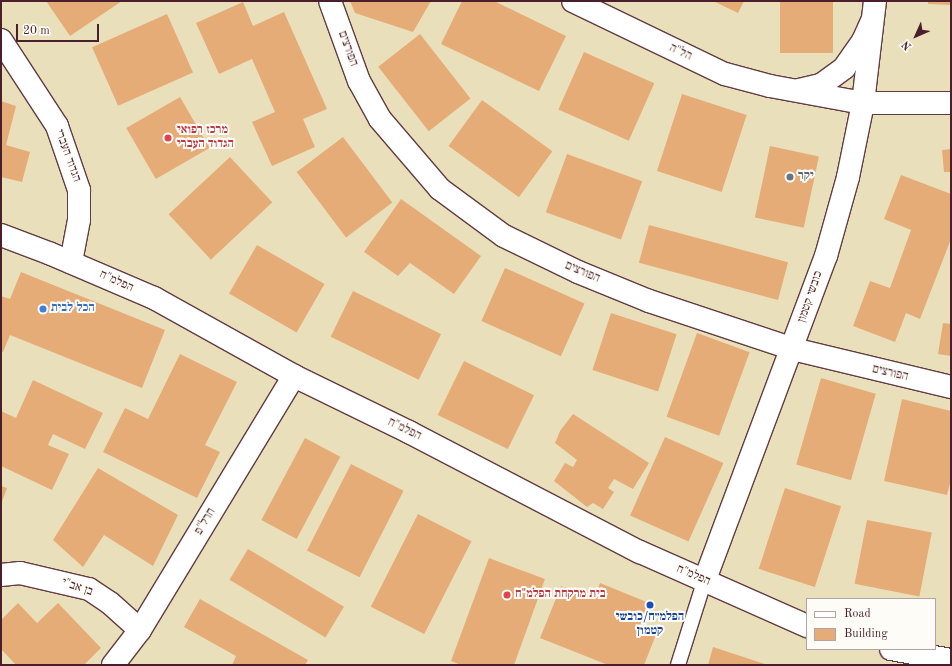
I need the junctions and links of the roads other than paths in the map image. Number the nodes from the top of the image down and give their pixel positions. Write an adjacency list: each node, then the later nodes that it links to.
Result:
1 (330, 1): 10 (street, הפורצים)
2 (573, 1): 5 (street, הל"ה)
3 (874, 9): 5 (street, הל"ה); 6 (street, כובשי קטמון)
4 (1, 40): 9 (street, הגדוד העברי)
5 (792, 91): 6 (street, הל"ה)
6 (863, 103): 7 (street, הל"ה); 10 (street, כובשי קטמון)
7 (951, 103)
8 (1, 235): 9 (street, הפלמ"ח)
9 (71, 262): 11 (street, הפלמ"ח)
10 (793, 349): 12 (street, הפורצים); 14 (street, כובשי קטמון)
11 (294, 376): 14 (street, הפלמ"ח); 16 (street, חרל"פ)
12 (951, 387)
13 (1, 574): 16 (street, בן אב"י)
14 (704, 582): 15 (street, הפלמ"ח); 20 (lane)
15 (806, 626)
16 (140, 630): 19 (street, חרל"פ)
17 (897, 650): 18 (street)
18 (951, 660)
19 (113, 665)
20 (678, 665)

